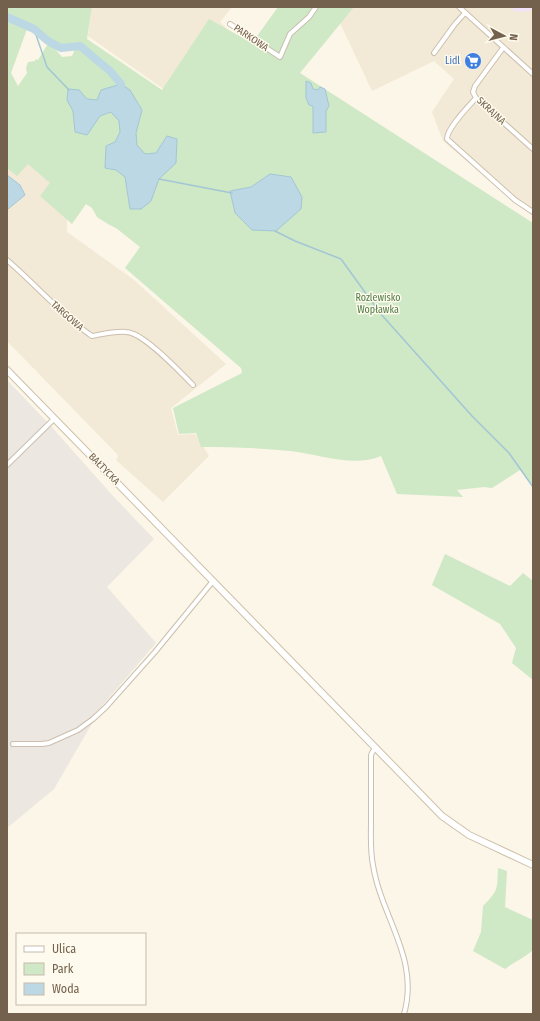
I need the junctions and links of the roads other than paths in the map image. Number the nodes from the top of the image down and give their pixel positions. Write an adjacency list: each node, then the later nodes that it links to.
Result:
1 (316, 7): 4 (street, PARKOWA)
2 (459, 7): 3 (street)
3 (466, 13): 5 (street); 6 (street)
4 (230, 24)
5 (503, 48): 7 (street); 8 (street, SKRAJNA)
6 (434, 53)
7 (533, 74)
8 (476, 98): 9 (street, SKRAJNA); 10 (street)
9 (533, 149)
10 (533, 212)
11 (7, 260): 13 (street, TARGOWA)
12 (7, 370): 14 (main road, BAŁTYCKA)
13 (193, 385)
14 (54, 419): 15 (street); 16 (main road, BAŁTYCKA)
15 (7, 465)
16 (214, 581): 17 (street); 18 (main road, BAŁTYCKA)
17 (13, 744)
18 (375, 748): 19 (main road, BAŁTYCKA); 20 (street)
19 (533, 865)
20 (404, 1014)

